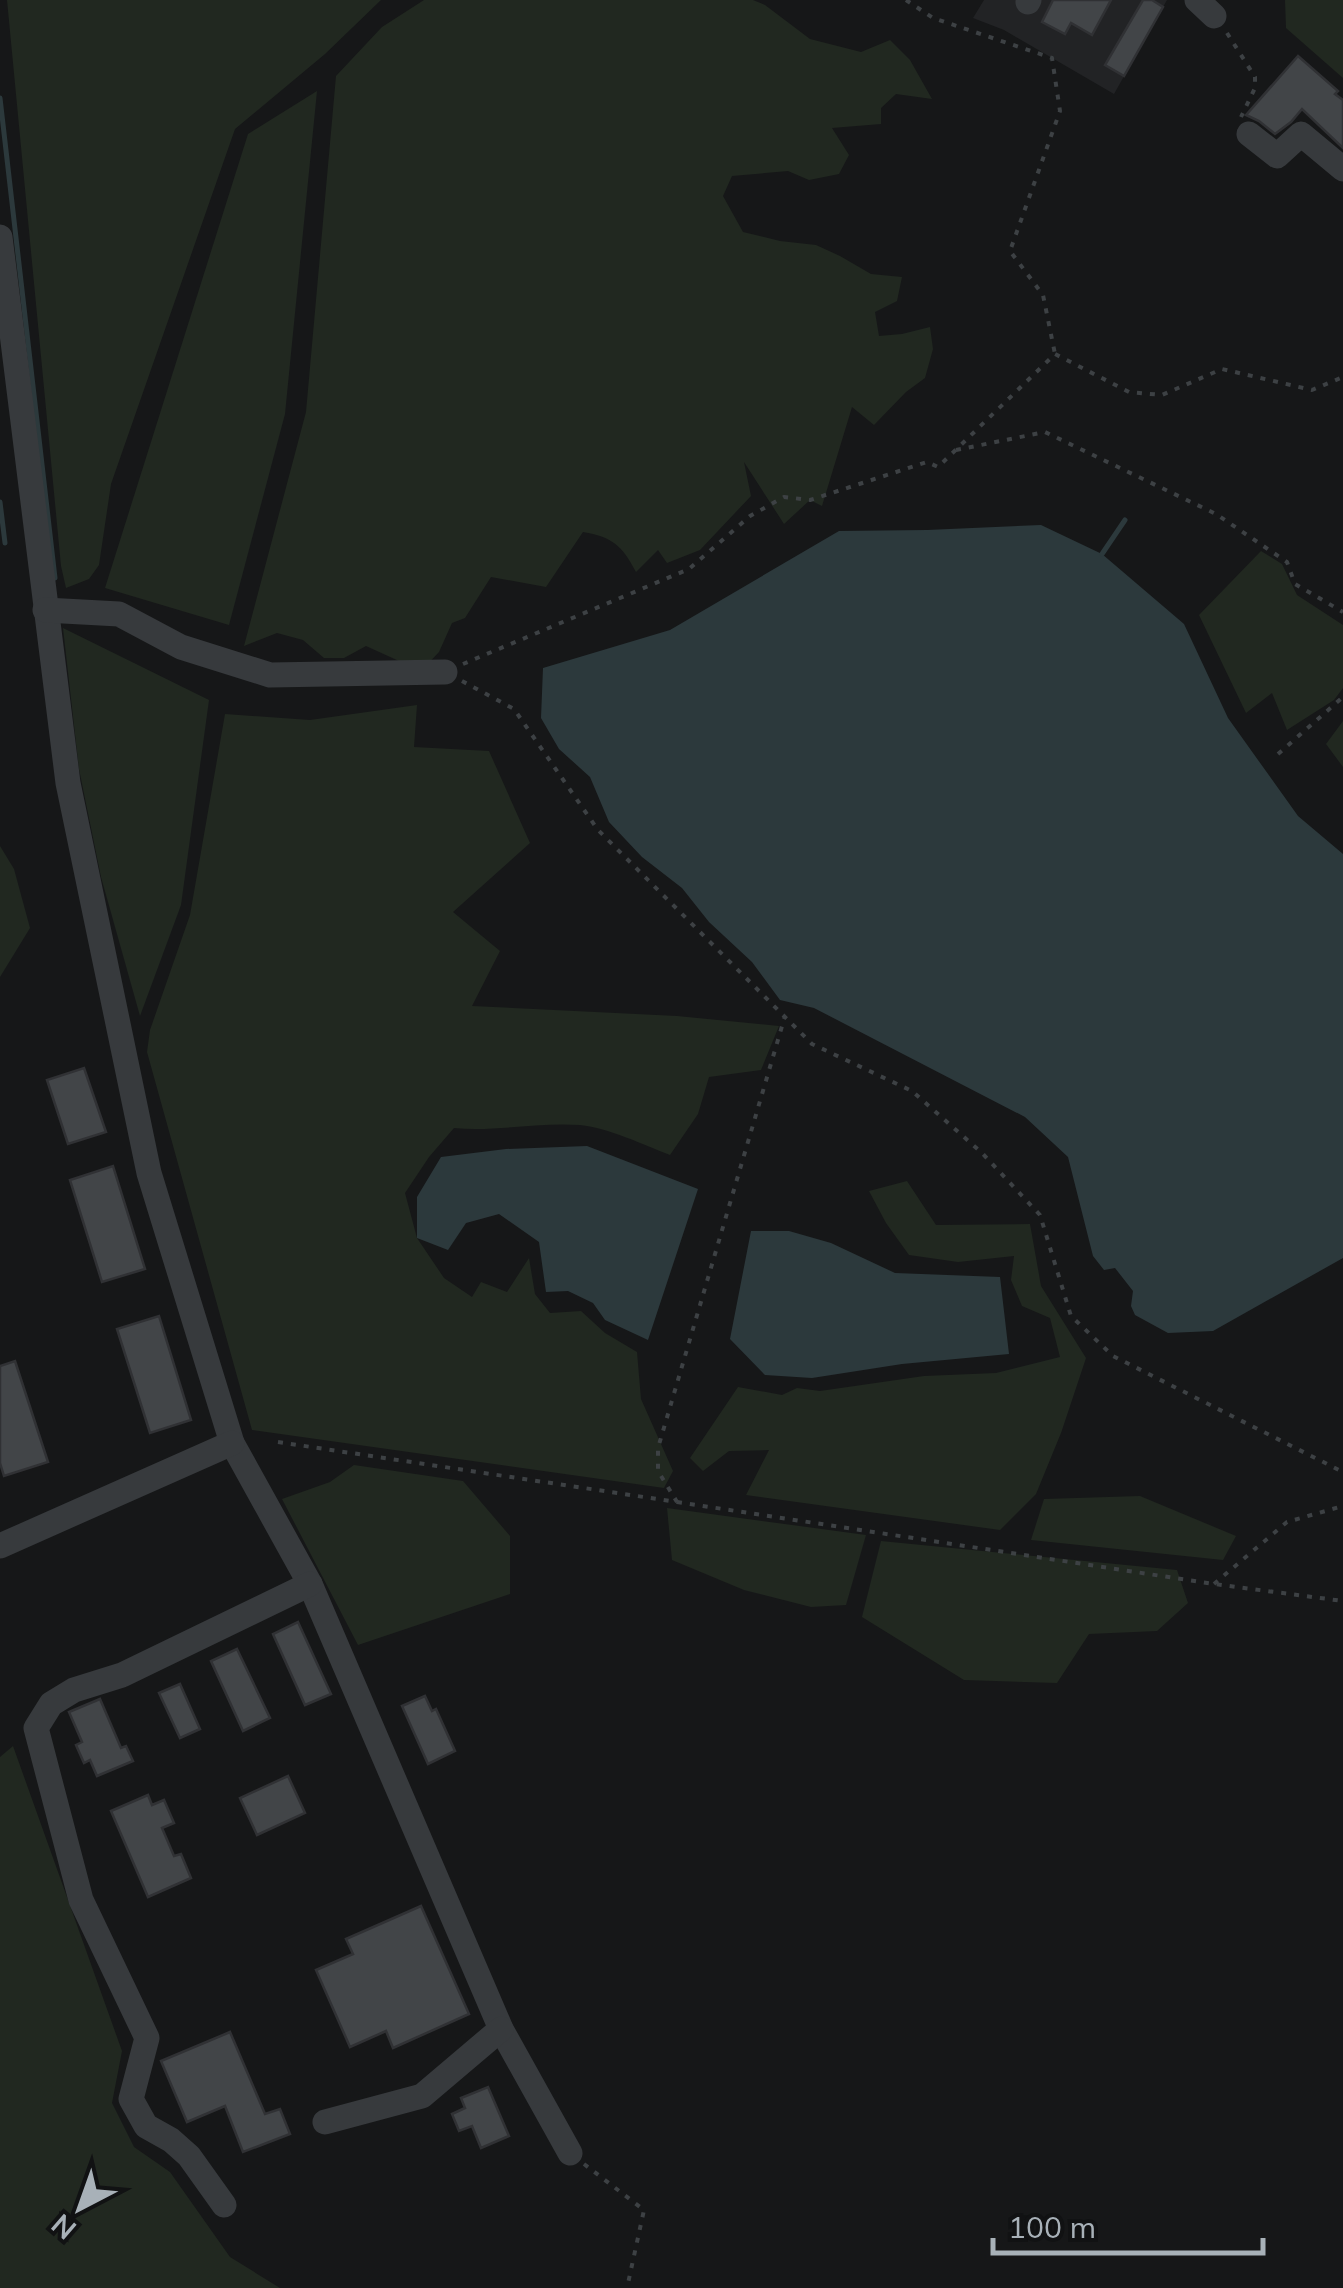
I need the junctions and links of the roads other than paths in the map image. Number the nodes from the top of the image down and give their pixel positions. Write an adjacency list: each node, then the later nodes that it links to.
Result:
1 (1250, 134): 2 (street)
2 (1343, 168)
3 (0, 236): 4 (street)
4 (45, 610): 5 (street); 6 (street)
5 (445, 672)
6 (232, 1443): 7 (street); 8 (street)
7 (0, 1546)
8 (310, 1584): 9 (street); 12 (street)
9 (500, 2029): 10 (street); 11 (street)
10 (326, 2122)
11 (570, 2153)
12 (224, 2205)

